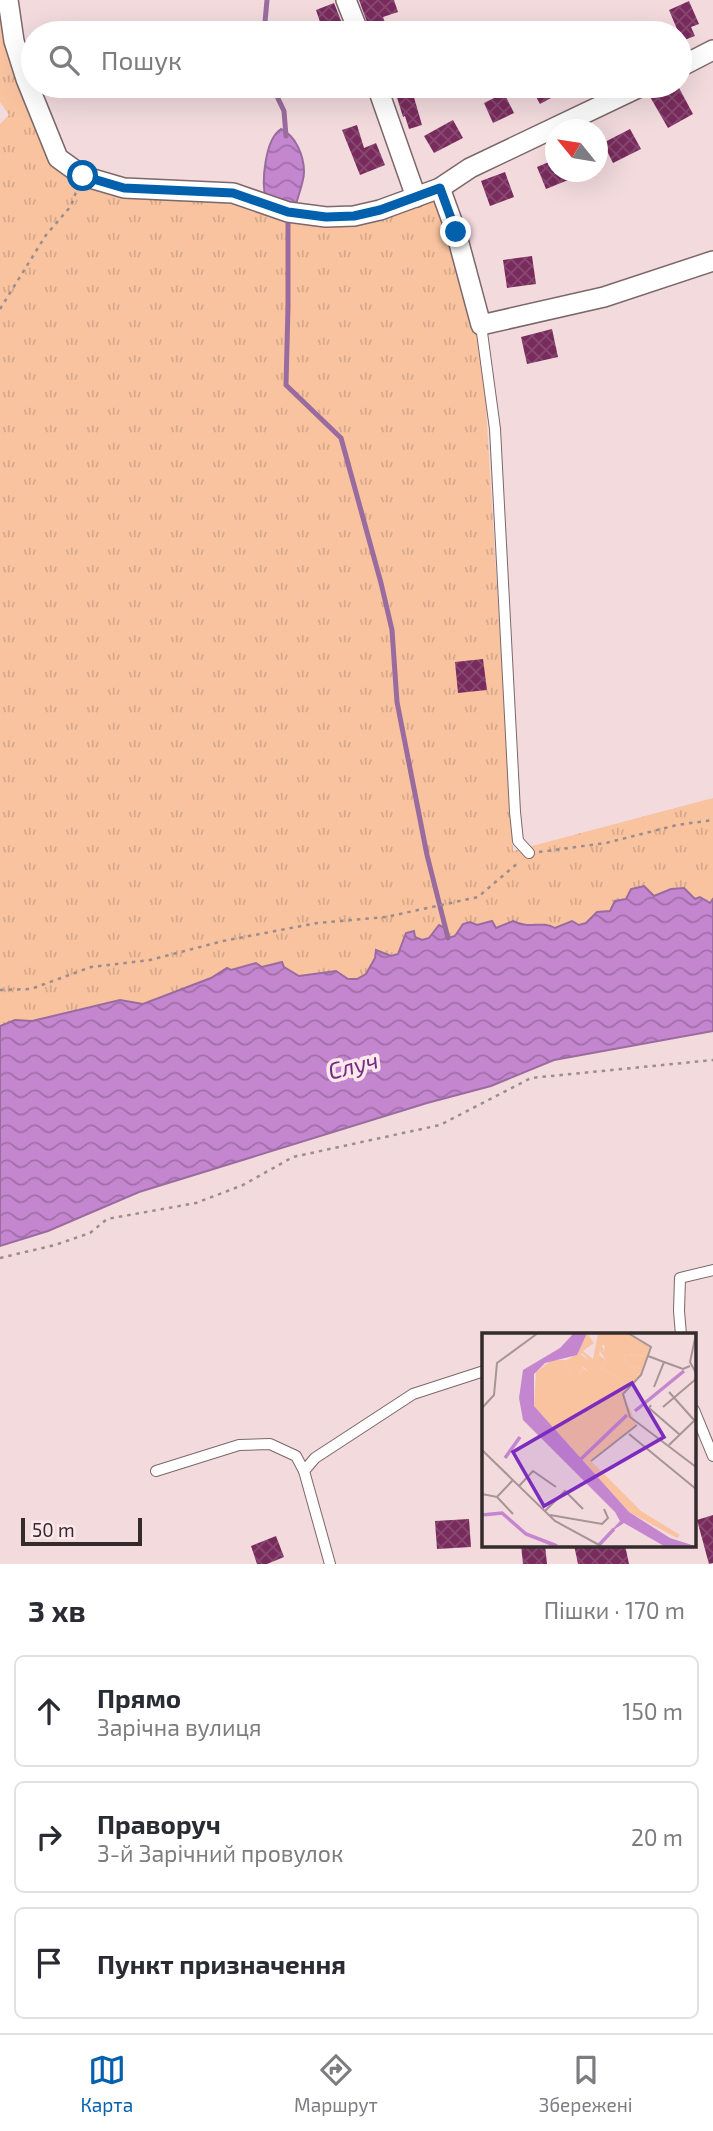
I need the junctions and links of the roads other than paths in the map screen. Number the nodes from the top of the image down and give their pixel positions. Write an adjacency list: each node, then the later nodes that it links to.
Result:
1 (8, 0): 6 (street)
2 (346, 0): 3 (street)
3 (354, 21)
4 (713, 50): 5 (street)
5 (692, 61)
6 (21, 63)
7 (33, 98): 11 (street)
8 (381, 98): 11 (street)
9 (617, 98): 10 (street)
10 (440, 188): 11 (street); 13 (street)
11 (416, 197)
12 (713, 261): 13 (street)
13 (481, 325): 14 (lane)
14 (529, 853)
15 (713, 1270): 16 (lane)
16 (681, 1333)
17 (482, 1372): 21 (lane)
18 (696, 1415): 19 (lane)
19 (713, 1456)
20 (156, 1471): 21 (lane)
21 (304, 1471): 22 (lane)
22 (330, 1564)

